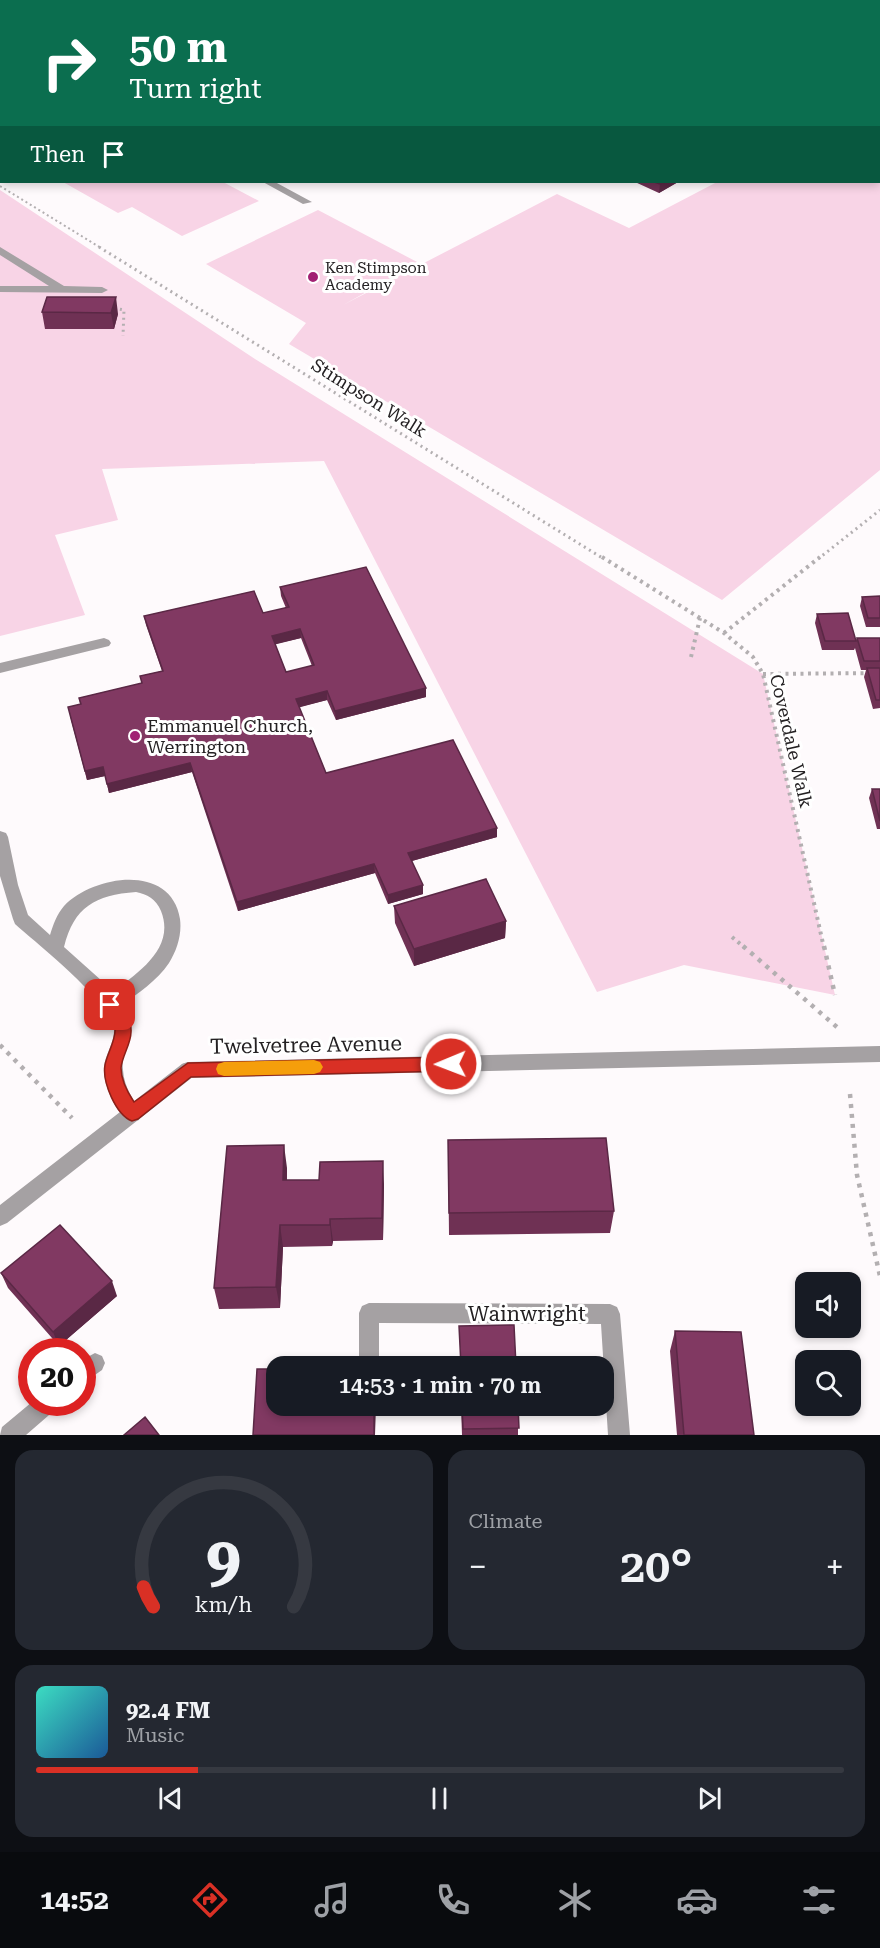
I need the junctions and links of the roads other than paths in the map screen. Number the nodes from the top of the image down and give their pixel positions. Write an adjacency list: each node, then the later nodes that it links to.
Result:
1 (270, 183): 2 (street)
2 (307, 202)
3 (0, 250): 5 (street)
4 (0, 289): 5 (street)
5 (62, 289): 6 (street)
6 (102, 290)
7 (104, 643): 8 (street)
8 (0, 668)
9 (0, 837): 10 (street)
10 (55, 947): 11 (street); 11 (street)
11 (110, 1005): 13 (street)
12 (880, 1054): 13 (street, Twelvetree Avenue)
13 (132, 1114): 14 (street, Twelvetree Avenue)
14 (0, 1216)
15 (369, 1356): 16 (street, Wainwright)
16 (613, 1356)
17 (614, 1368): 20 (street, Wainwright)
18 (32, 1416): 19 (street)
19 (10, 1435)
20 (619, 1435)

